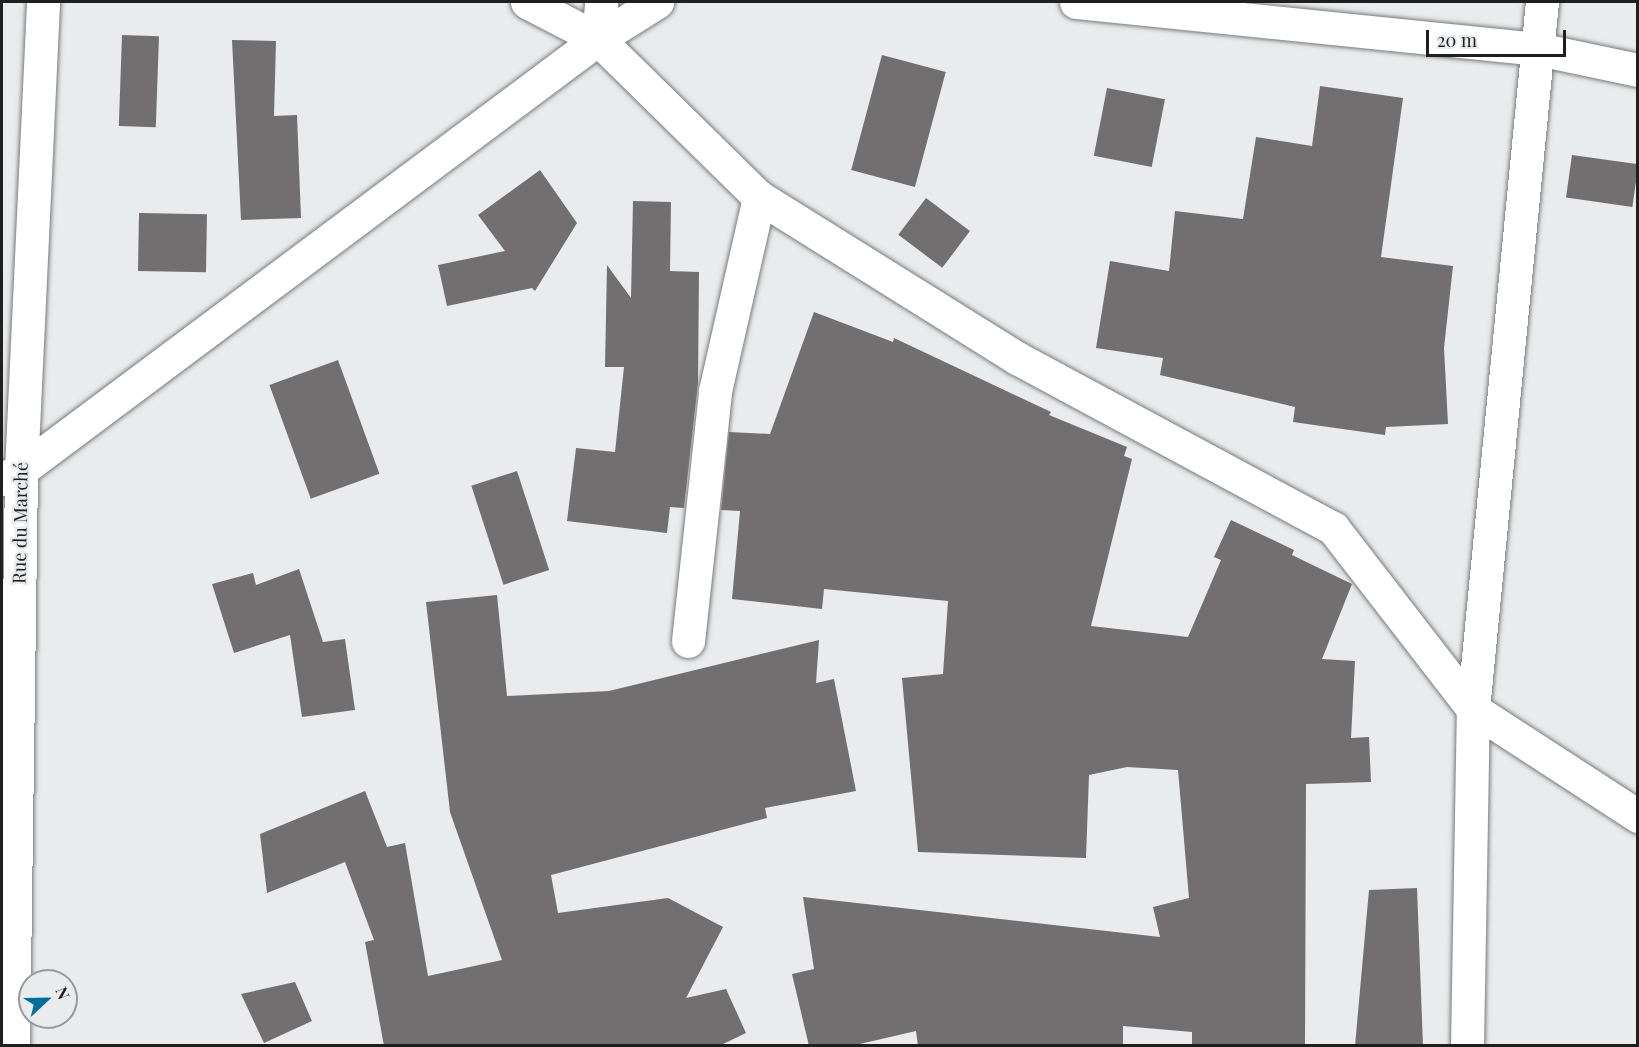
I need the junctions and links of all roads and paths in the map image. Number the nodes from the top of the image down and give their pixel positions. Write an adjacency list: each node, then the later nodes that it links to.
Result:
1 (43, 2): 11 (street, Rue du Marché)
2 (527, 2): 7 (street)
3 (601, 2): 7 (street)
4 (657, 2): 7 (street)
5 (1076, 2): 8 (street)
6 (1542, 2): 8 (street)
7 (598, 39): 10 (street); 11 (street)
8 (1538, 49): 9 (street); 13 (street)
9 (1638, 70)
10 (759, 197): 12 (street); 13 (street)
11 (11, 475): 15 (street, Rue du Marché)
12 (688, 641)
13 (1473, 709): 14 (street); 16 (street)
14 (1638, 816)
15 (13, 1046)
16 (1467, 1046)

